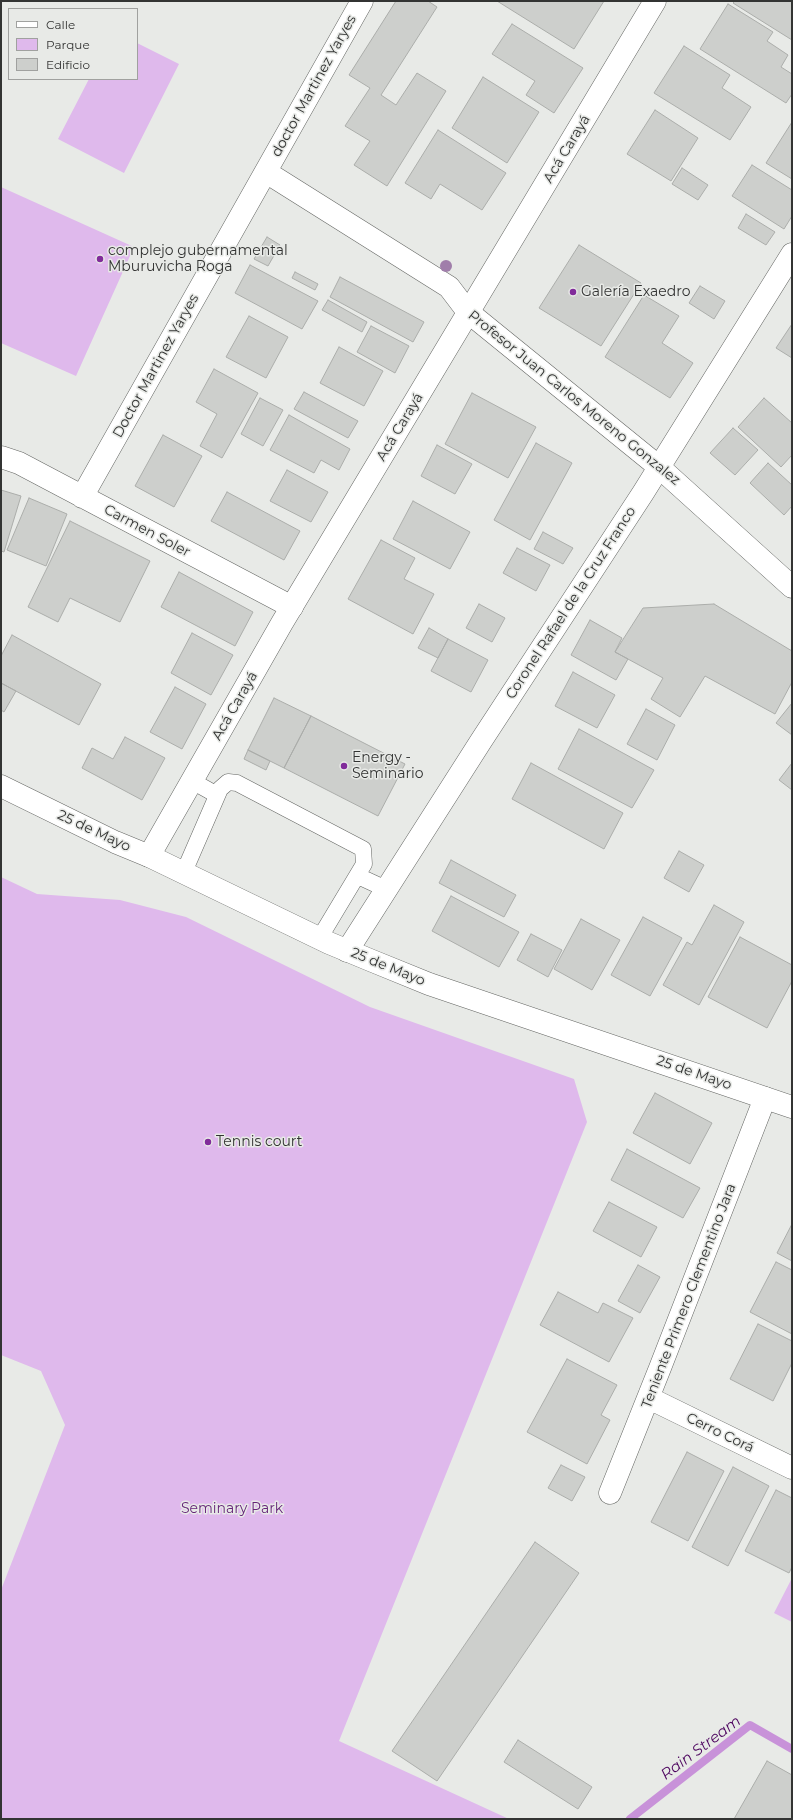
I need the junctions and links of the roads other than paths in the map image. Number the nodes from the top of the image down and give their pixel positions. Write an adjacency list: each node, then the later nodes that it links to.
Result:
1 (362, 1): 3 (street, doctor Martinez Yaryes)
2 (655, 1): 5 (street, Acá Carayá)
3 (266, 172): 5 (street, Profesor Juan Carlos Moreno Gonzalez); 8 (street, Doctor Martinez Yaryes)
4 (792, 254): 7 (street, Coronel Rafael de la Cruz Franco)
5 (468, 312): 7 (street, Profesor Juan Carlos Moreno Gonzalez); 10 (street, Acá Carayá)
6 (1, 457): 8 (street, Carmen Soler)
7 (659, 467): 9 (street, Profesor Juan Carlos Moreno Gonzalez); 17 (street, Coronel Rafael de la Cruz Franco)
8 (82, 497): 10 (street, Carmen Soler)
9 (792, 587)
10 (292, 608): 11 (street, Acá Carayá)
11 (192, 781): 13 (lane); 14 (street, Acá Carayá)
12 (1, 786): 14 (street, 25 de Mayo)
13 (217, 795): 15 (lane); 16 (lane)
14 (149, 856): 15 (street, 25 de Mayo)
15 (184, 872): 18 (street, 25 de Mayo)
16 (358, 876): 17 (lane); 18 (lane)
17 (386, 889): 19 (street, Coronel Rafael de la Cruz Franco)
18 (319, 939): 19 (street, 25 de Mayo)
19 (347, 951): 20 (street, 25 de Mayo)
20 (765, 1098): 21 (street, 25 de Mayo); 22 (street, Teniente Primero Clementino Jara)
21 (792, 1107)
22 (649, 1398): 23 (street, Cerro Corá); 24 (street, Teniente Primero Clementino Jara)
23 (792, 1468)
24 (610, 1493)

